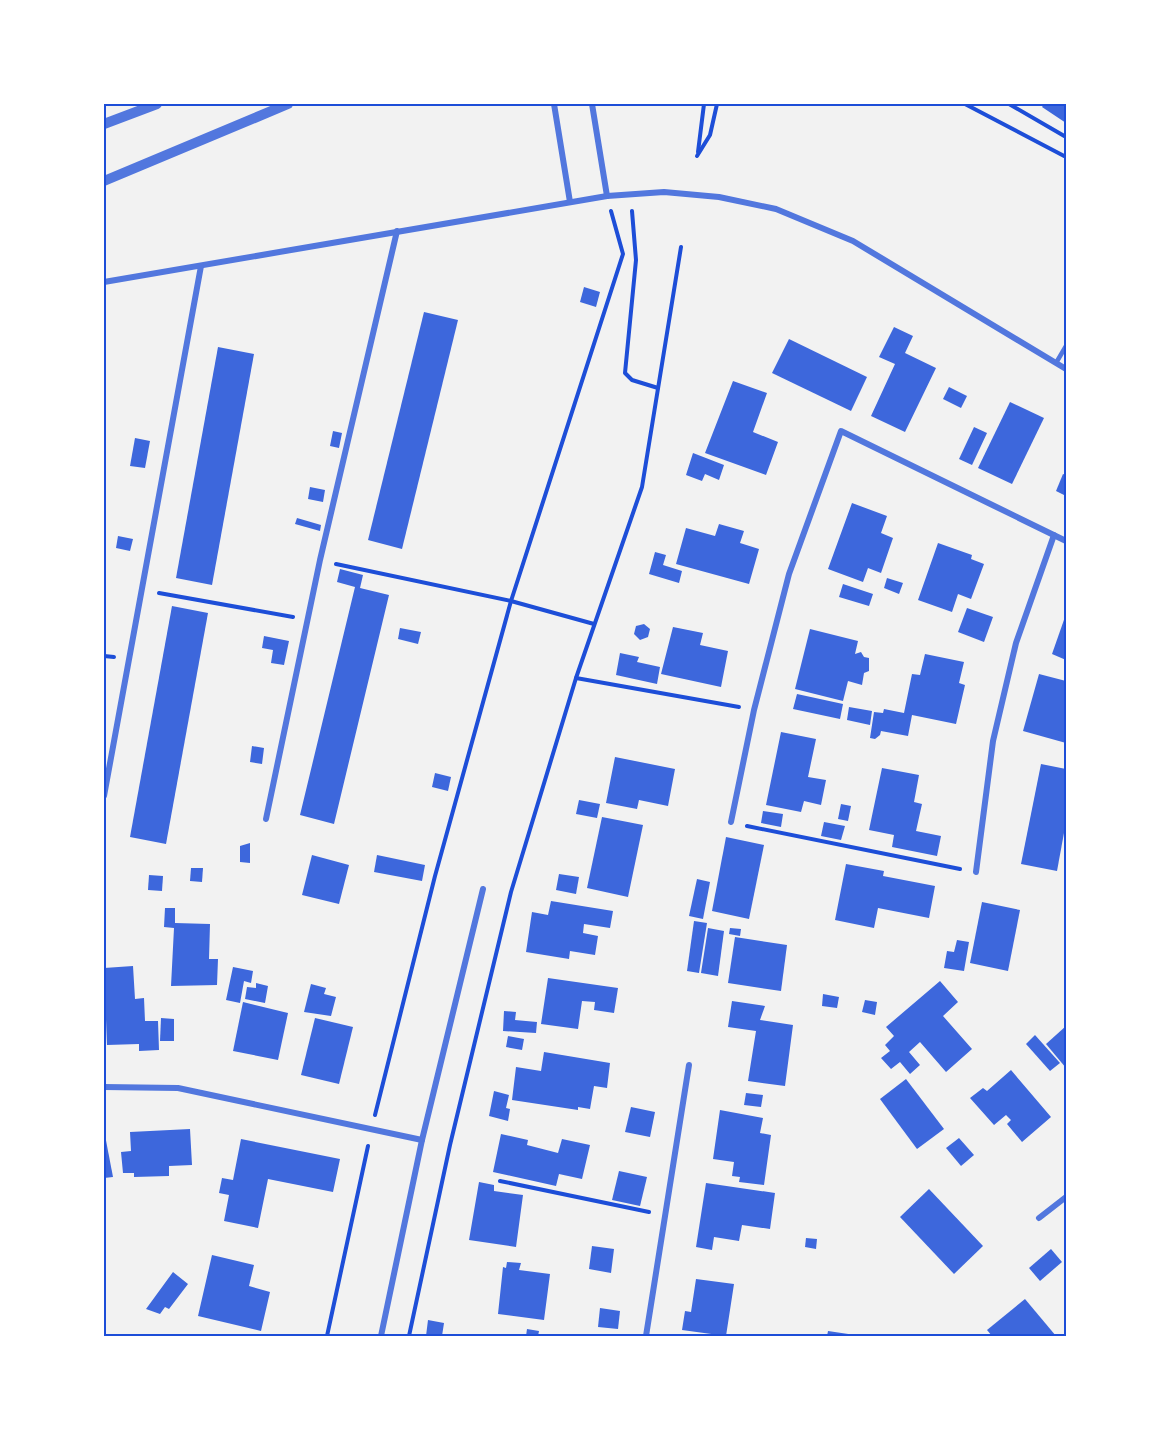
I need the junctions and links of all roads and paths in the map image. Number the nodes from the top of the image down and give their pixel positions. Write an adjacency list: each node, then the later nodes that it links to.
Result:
1 (157, 104): 9 (street)
2 (288, 104): 12 (street)
3 (555, 104): 15 (street)
4 (592, 104): 14 (street)
5 (704, 104): 6 (path)
6 (717, 104)
7 (965, 104): 11 (path)
8 (1009, 104): 10 (path)
9 (104, 124)
10 (1066, 137)
11 (1066, 157)
12 (104, 181)
13 (629, 193): 14 (street); 21 (street); 23 (path)
14 (607, 196): 15 (street); 28 (path)
15 (570, 202): 16 (street)
16 (397, 231): 18 (street); 26 (street)
17 (681, 247): 23 (path)
18 (201, 266): 19 (street); 27 (street)
19 (104, 282)
20 (1066, 346): 21 (lane)
21 (1056, 363): 22 (street)
22 (1066, 369)
23 (658, 387): 30 (path)
24 (1054, 535): 25 (street); 32 (street); 36 (street)
25 (1066, 541)
26 (321, 560): 28 (path); 29 (street)
27 (140, 589): 29 (path); 33 (street)
28 (511, 601): 30 (path); 40 (path)
29 (308, 619): 34 (street)
30 (594, 624): 31 (path)
31 (576, 678): 32 (path); 48 (path)
32 (754, 710): 35 (street)
33 (104, 796)
34 (267, 819)
35 (731, 822): 36 (path)
36 (976, 872)
37 (483, 889): 41 (street)
38 (689, 1065): 44 (street)
39 (104, 1087): 40 (street)
40 (371, 1129): 41 (street); 46 (path)
41 (422, 1140): 47 (street)
42 (500, 1181): 44 (path)
43 (1066, 1197): 45 (street)
44 (665, 1216): 49 (street)
45 (1039, 1218)
46 (327, 1336)
47 (381, 1336)
48 (409, 1336)
49 (646, 1336)

